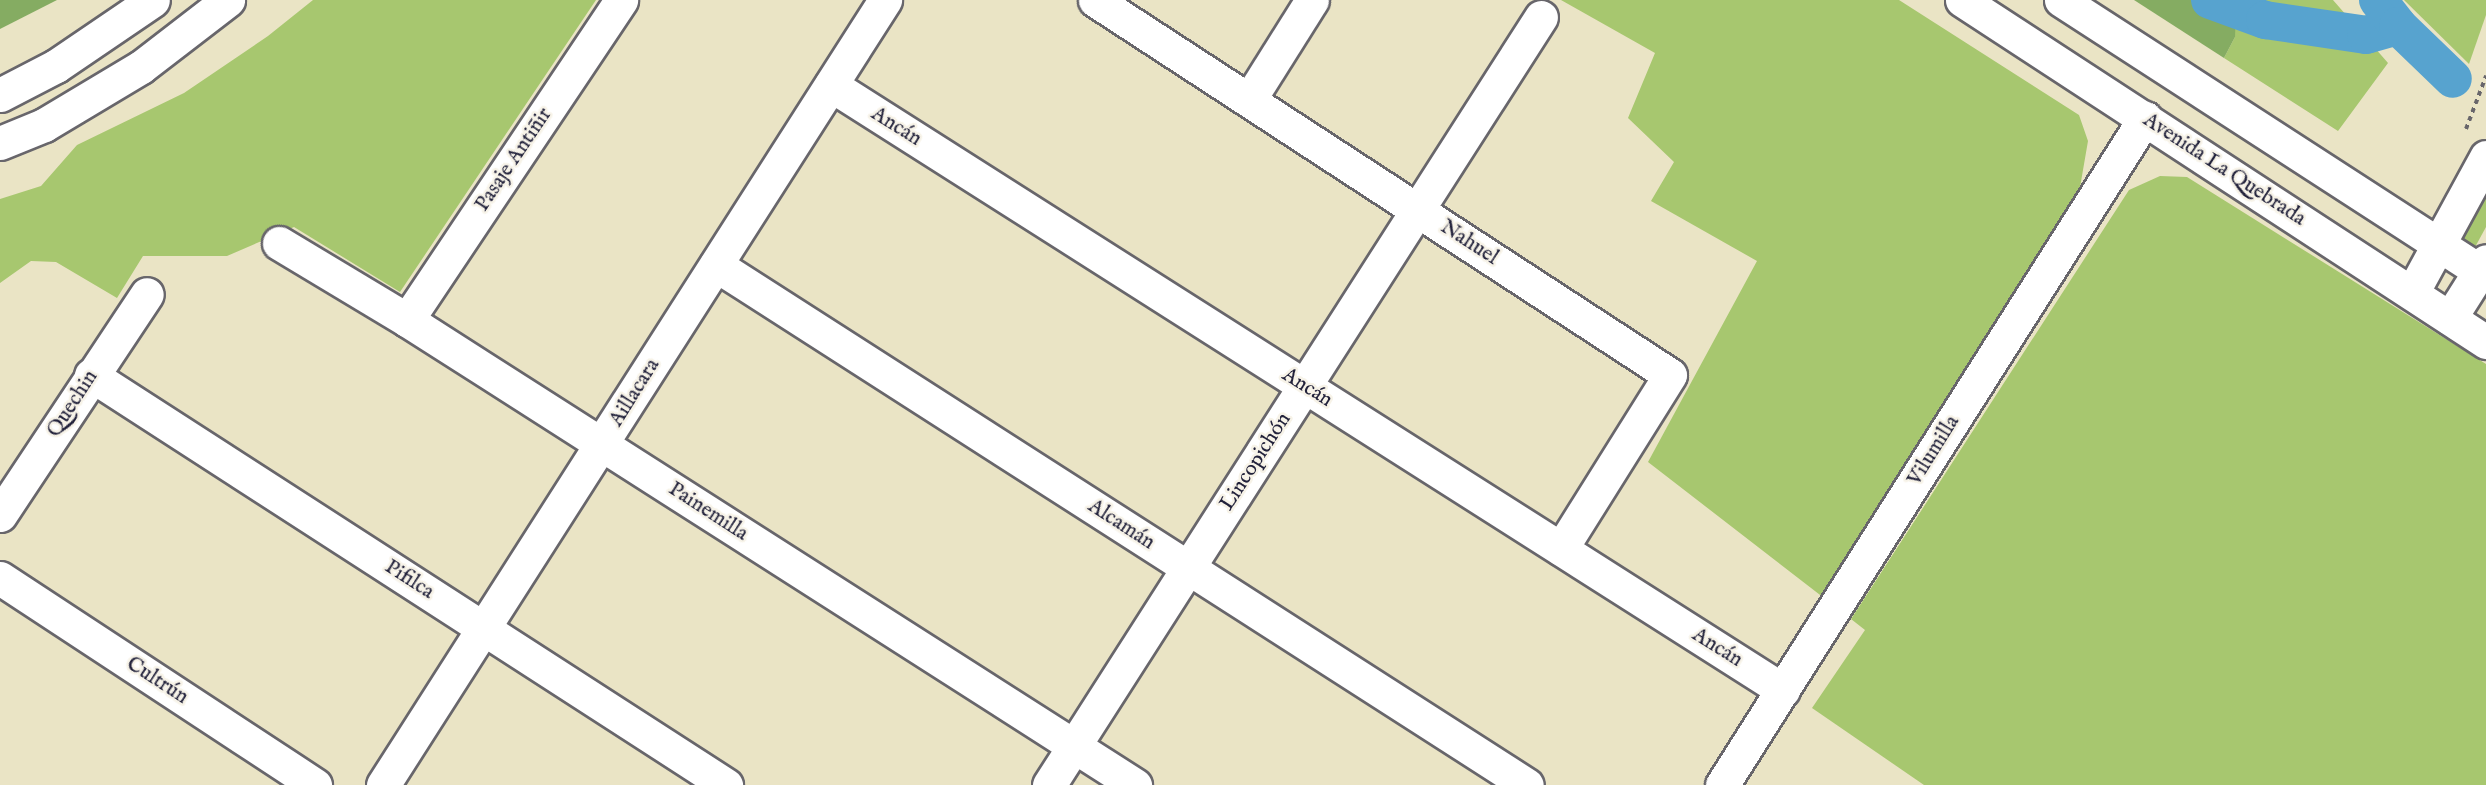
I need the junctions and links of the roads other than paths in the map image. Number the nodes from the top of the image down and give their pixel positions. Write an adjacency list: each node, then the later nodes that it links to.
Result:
1 (153, 0): 11 (street)
2 (228, 0): 14 (street)
3 (621, 0): 24 (street, Pasaje Antiñir)
4 (885, 0): 10 (street, Aillacara)
5 (1095, 0): 12 (street, Nahuel)
6 (1312, 0): 12 (street)
7 (1962, 0): 13 (street, Avenida La Quebrada)
8 (2061, 0): 18 (street)
9 (1541, 17): 16 (street, Lincopichón)
10 (831, 85): 19 (street, Aillacara); 27 (street, Ancán)
11 (0, 95)
12 (1249, 100): 16 (street, Nahuel)
13 (2145, 118): 21 (street, Avenida La Quebrada); 34 (street, Vilumilla)
14 (0, 143)
15 (2486, 157): 18 (street)
16 (1417, 210): 27 (street, Lincopichón); 30 (street, Nahuel)
17 (279, 243): 24 (street, Painemilla)
18 (2439, 246): 20 (street); 21 (street)
19 (716, 265): 28 (street, Aillacara); 31 (street, Alcamán)
20 (2484, 269): 23 (street)
21 (2412, 293): 23 (street, Avenida La Quebrada)
22 (147, 294): 26 (street, Quechin)
23 (2450, 318): 25 (street, Avenida La Quebrada)
24 (406, 320): 28 (street, Painemilla)
25 (2486, 342)
26 (91, 375): 29 (street, Quechin); 33 (street, Pifilca)
27 (1305, 387): 30 (street, Ancán); 31 (street, Lincopichón)
28 (602, 444): 33 (street, Aillacara); 35 (street, Painemilla)
29 (0, 514)
30 (1561, 549): 34 (street, Ancán)
31 (1188, 568): 35 (street, Lincopichón); 41 (street, Alcamán)
32 (0, 578): 36 (street, Cultrún)
33 (483, 628): 37 (street, Aillacara); 38 (street, Pifilca)
34 (1783, 690): 42 (street, Vilumilla)
35 (1074, 746): 39 (street, Lincopichón); 40 (street, Painemilla)
36 (315, 785)
37 (383, 785)
38 (726, 785)
39 (1049, 785)
40 (1135, 785)
41 (1527, 785)
42 (1722, 785)

